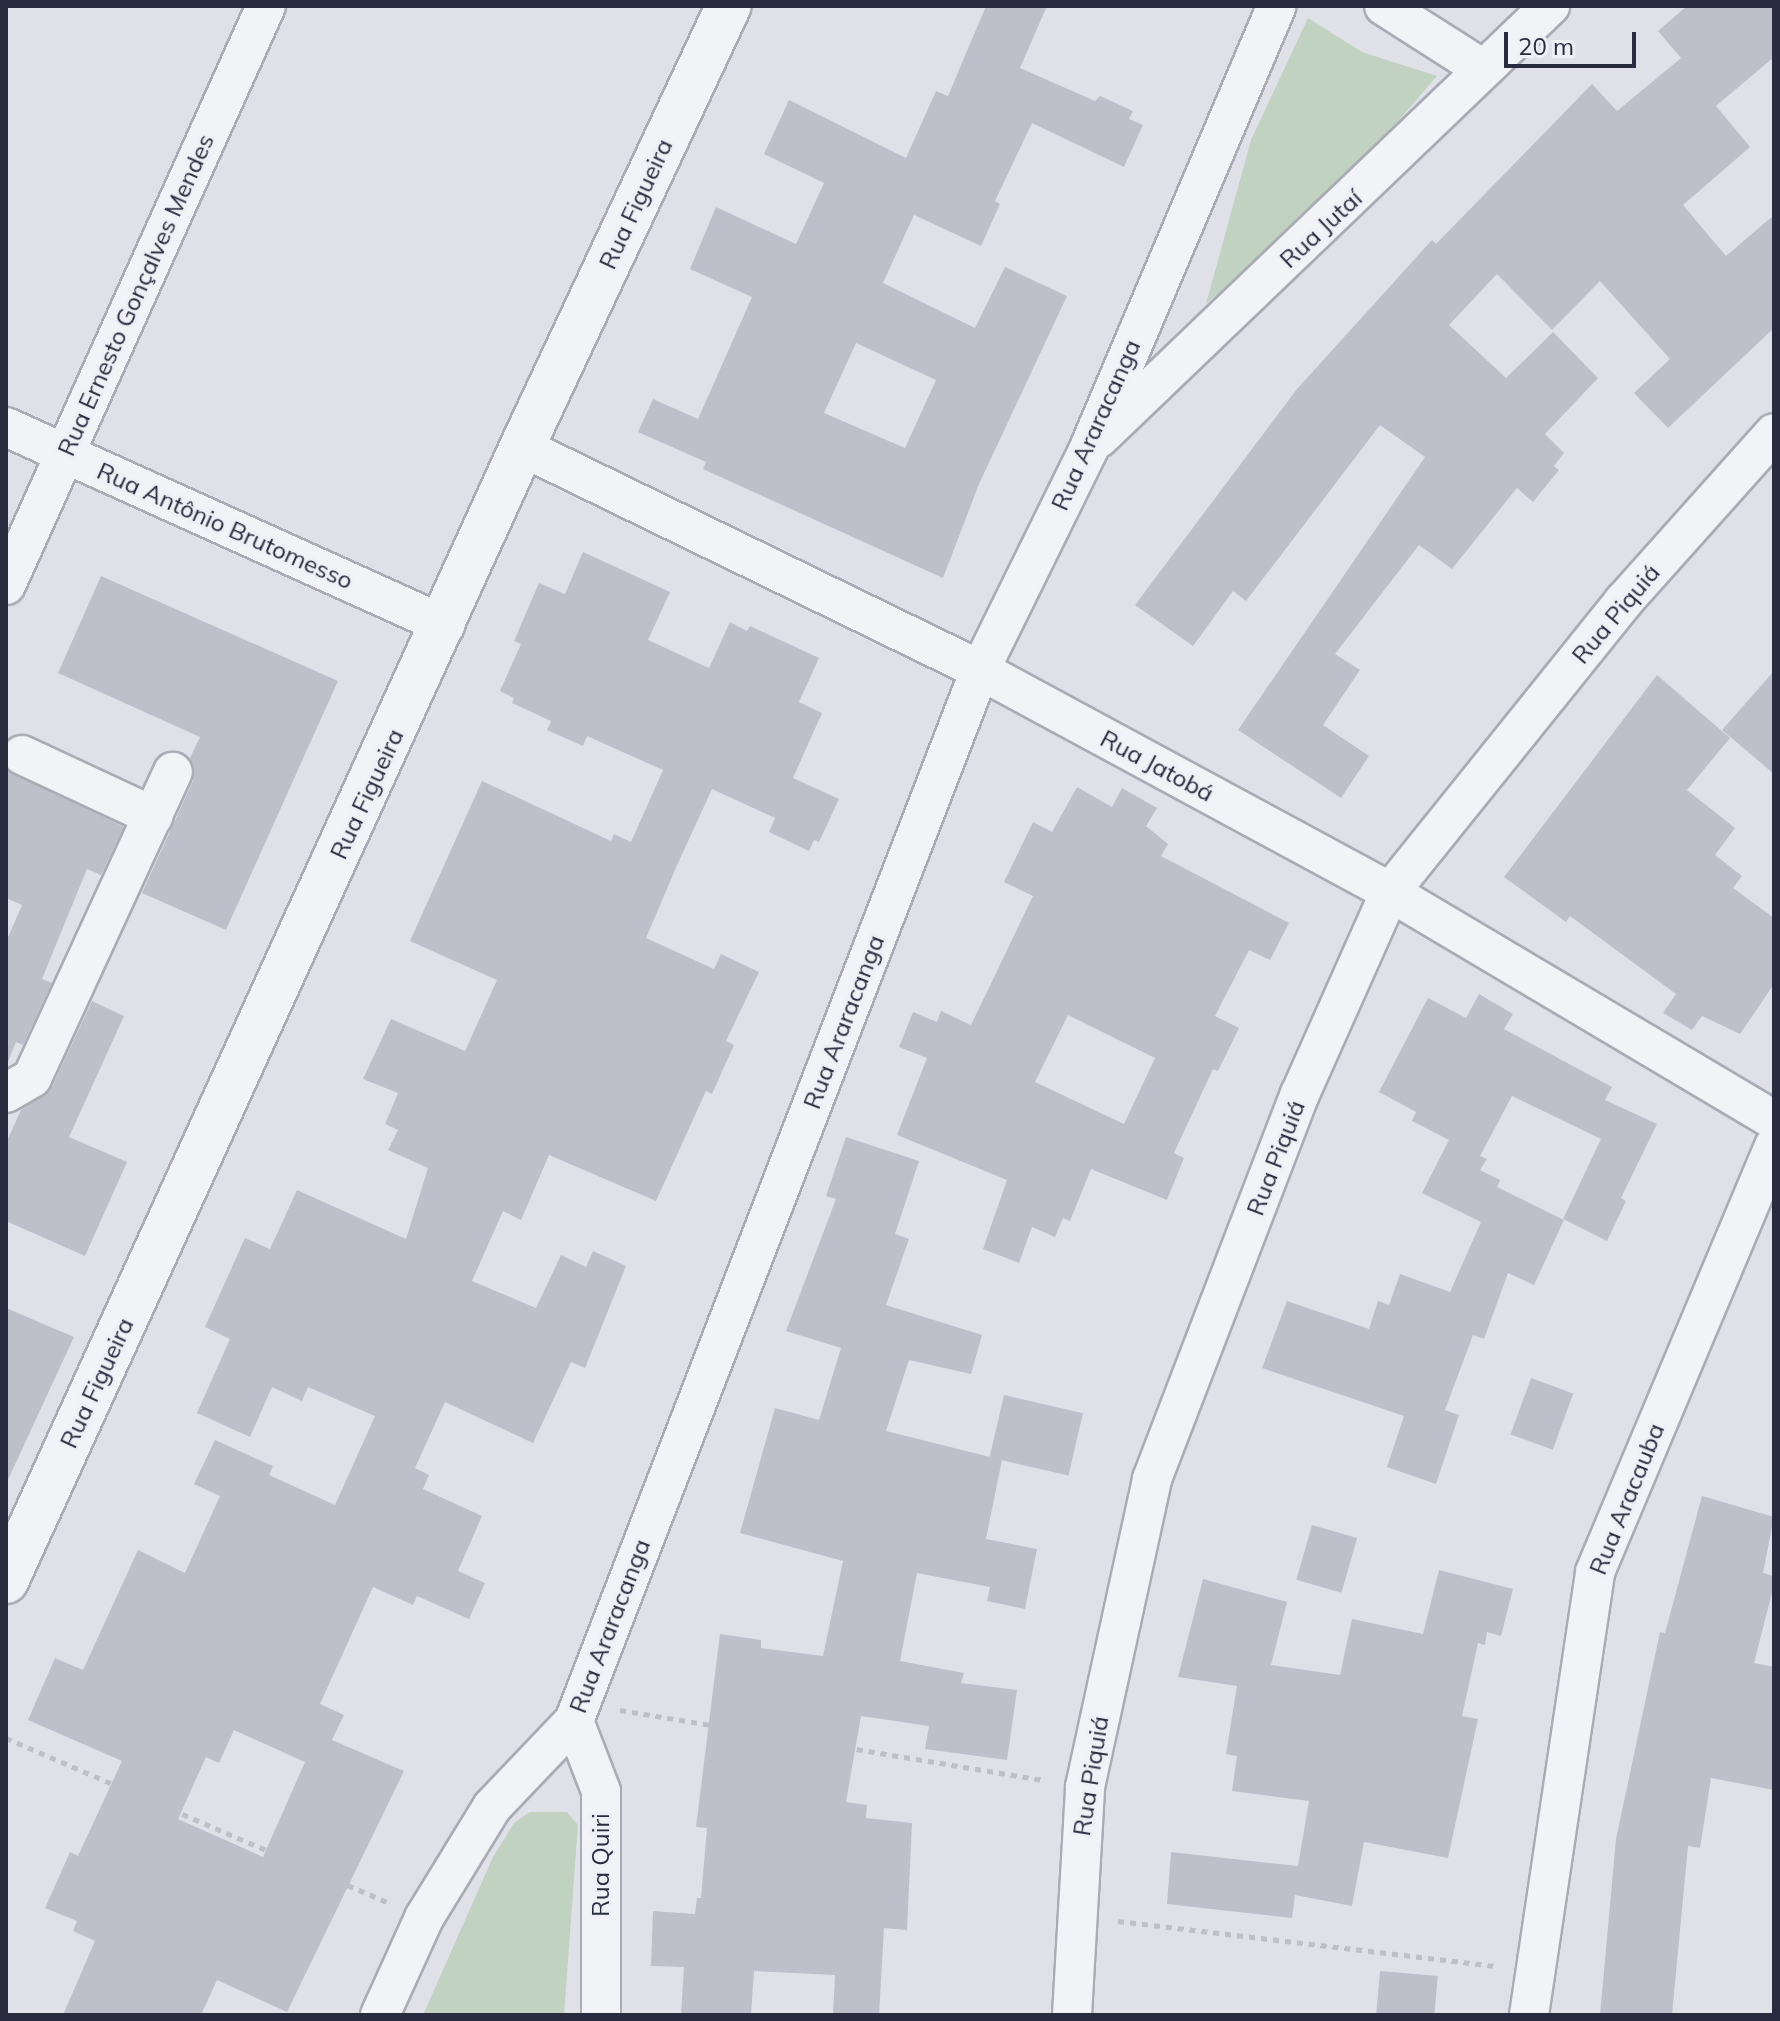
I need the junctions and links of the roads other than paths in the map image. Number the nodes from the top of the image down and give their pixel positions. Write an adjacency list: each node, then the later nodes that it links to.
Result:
1 (266, 6): 11 (street, Rua Ernesto Gonçalves Mendes)
2 (729, 6): 9 (street, Rua Figueira)
3 (1277, 6): 10 (street, Rua Araracanga)
4 (1384, 6): 6 (street)
5 (1550, 6): 6 (street, Rua Jutaí)
6 (1483, 69): 10 (street, Rua Jutaí)
7 (6, 427): 11 (street, Rua Antônio Brutomesso)
8 (1774, 433): 18 (street, Rua Piquiá)
9 (522, 447): 13 (street, Rua Figueira); 14 (street, Rua Jatobá)
10 (1089, 448): 14 (street, Rua Araracanga)
11 (64, 453): 12 (street, Rua Ernesto Gonçalves Mendes); 13 (street, Rua Antônio Brutomesso)
12 (6, 585)
13 (445, 625): 22 (street, Rua Figueira)
14 (980, 670): 18 (street, Rua Jatobá); 23 (street, Rua Araracanga)
15 (22, 755): 17 (street)
16 (173, 772): 17 (street)
17 (153, 816): 19 (street)
18 (1390, 892): 20 (street, Rua Jatobá); 26 (street, Rua Piquiá)
19 (6, 1093)
20 (1774, 1120)
21 (1774, 1146): 27 (street, Rua Aracauba)
22 (6, 1581)
23 (577, 1712): 24 (street, Rua Araracanga); 25 (street, Rua Quiri)
24 (380, 2015)
25 (601, 2015)
26 (1072, 2015)
27 (1529, 2015)

